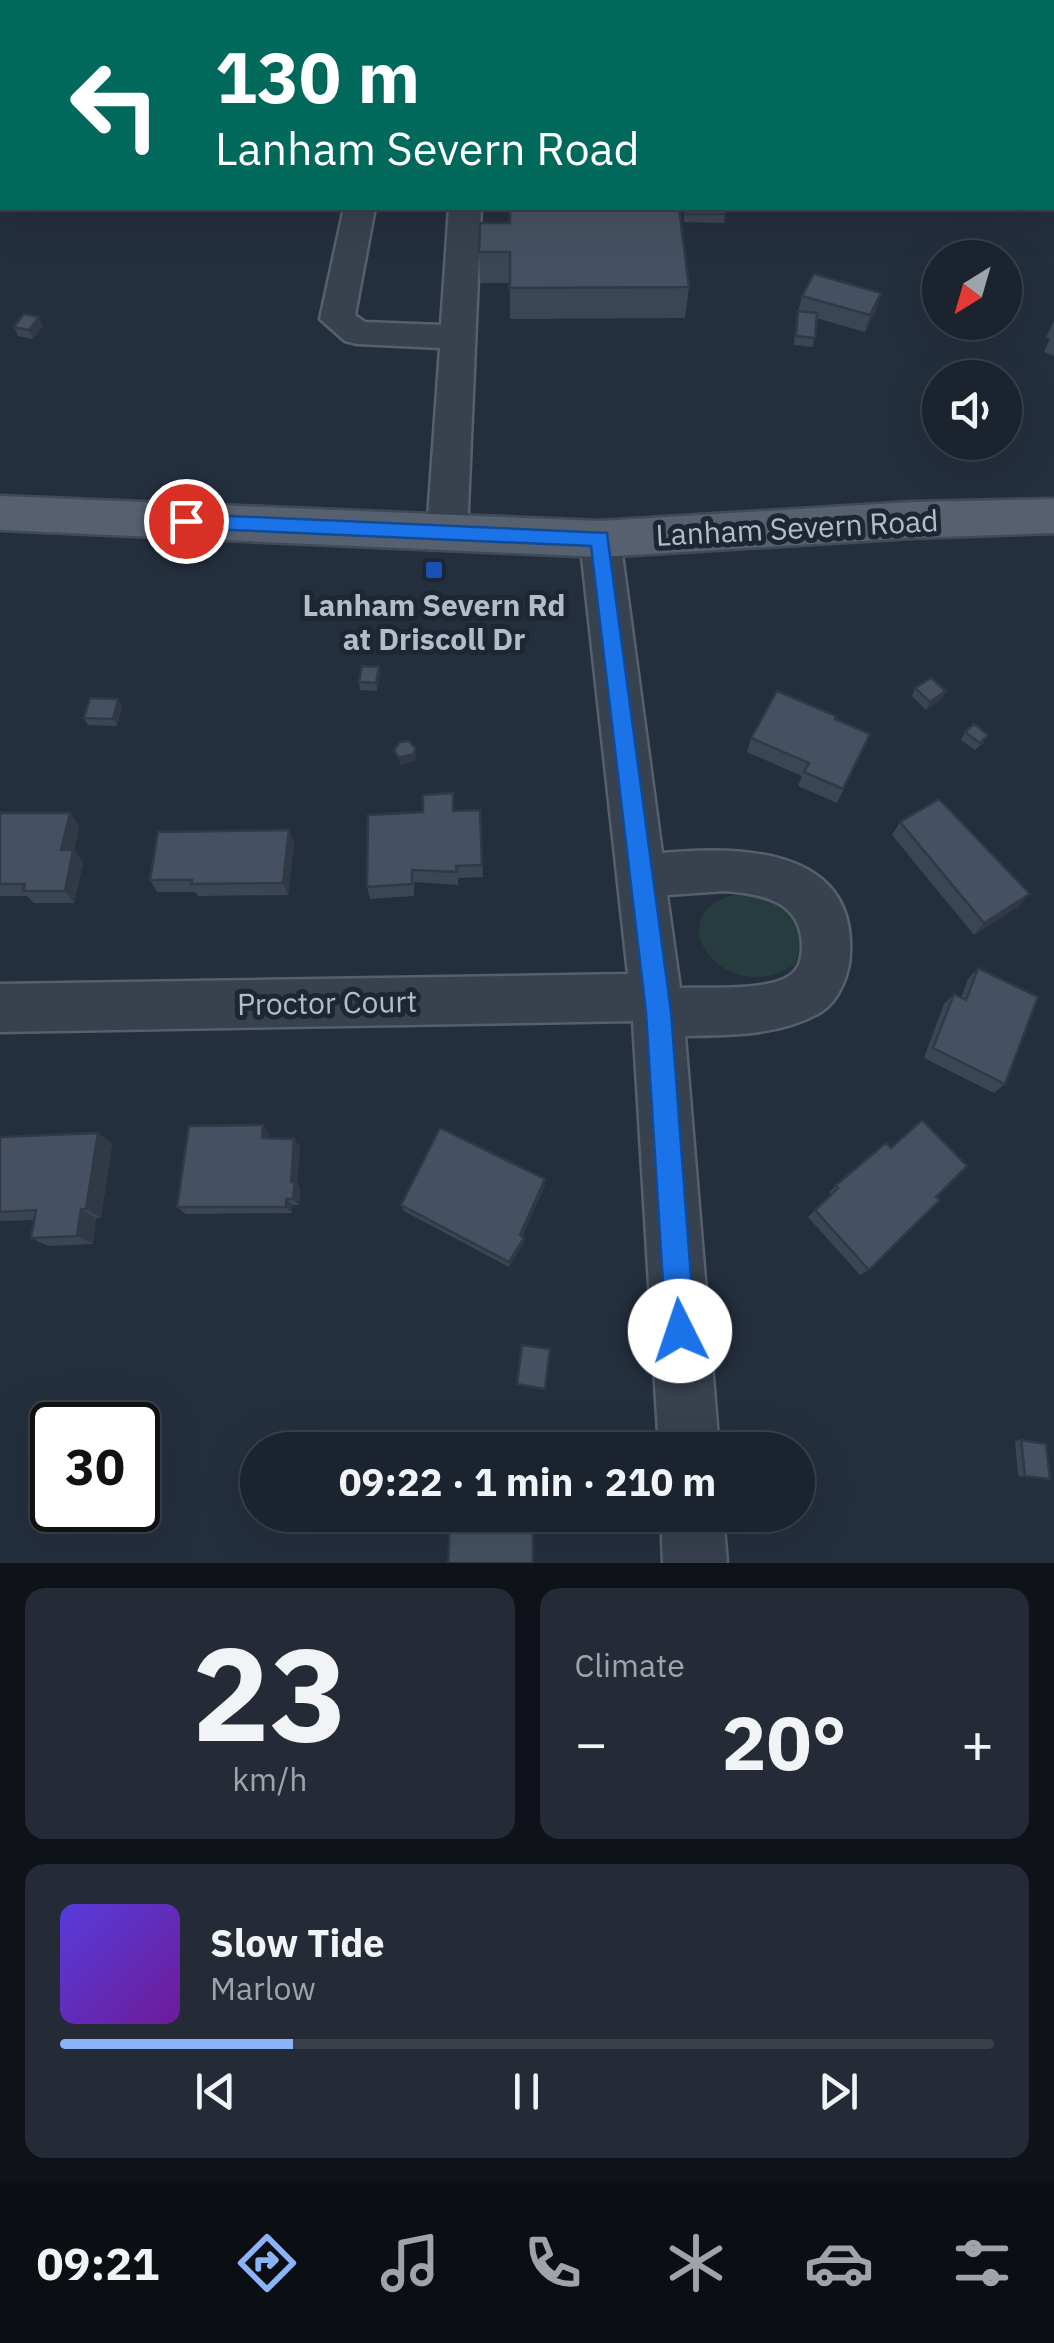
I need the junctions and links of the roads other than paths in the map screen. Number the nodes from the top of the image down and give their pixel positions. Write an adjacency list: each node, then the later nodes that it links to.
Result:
1 (360, 210): 3 (street)
2 (464, 210): 3 (street)
3 (458, 337): 6 (street)
4 (0, 513): 6 (main road, Lanham Severn Road)
5 (1054, 516): 7 (main road, Lanham Severn Road)
6 (447, 532): 7 (main road, Lanham Severn Road)
7 (600, 539): 8 (street)
8 (640, 876): 9 (street); 9 (street, Proctor Court)
9 (657, 1005): 10 (street, Proctor Court); 11 (street)
10 (0, 1008)
11 (687, 1432)
12 (693, 1532): 13 (street)
13 (695, 1563)

